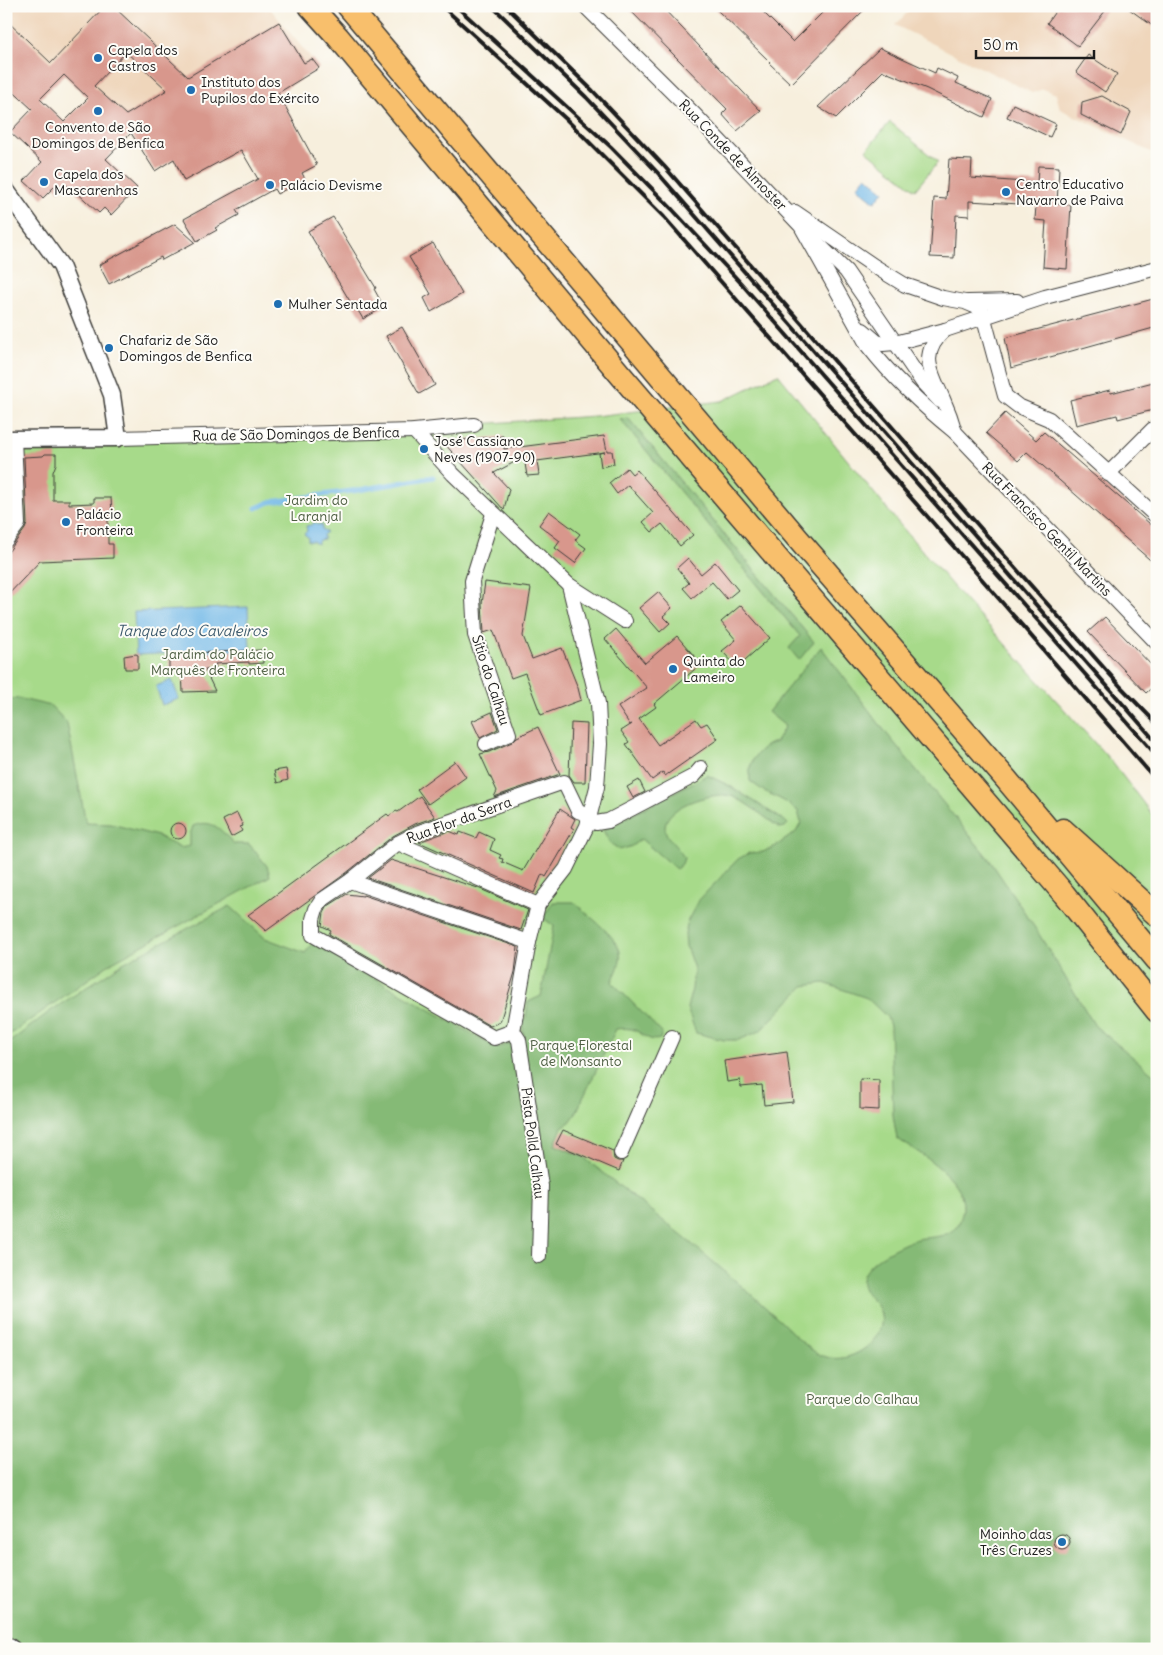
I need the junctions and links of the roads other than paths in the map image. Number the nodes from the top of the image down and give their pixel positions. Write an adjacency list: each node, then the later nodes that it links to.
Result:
1 (310, 6): 38 (highway)
2 (348, 6): 30 (highway)
3 (585, 6): 5 (street, Rua Conde de Almoster)
4 (6, 190): 19 (street)
5 (776, 199): 6 (street, Rua Conde de Almoster); 9 (street)
6 (801, 226): 11 (street, Rua Conde de Almoster); 13 (street, Rua Francisco Gentil Martins)
7 (1157, 268): 8 (street)
8 (1045, 297): 9 (street); 10 (street)
9 (965, 302): 10 (street)
10 (984, 318): 12 (street); 21 (street)
11 (856, 324): 13 (street, Rua Conde de Almoster); 18 (street, Rua Conde de Almoster)
12 (945, 330): 13 (street); 14 (street, Rua Francisco Gentil Martins)
13 (895, 343): 14 (street, Rua Francisco Gentil Martins)
14 (947, 408): 18 (street, Rua Francisco Gentil Martins)
15 (474, 425): 17 (street, Rua de São Domingos de Benfica)
16 (1157, 428): 21 (street)
17 (414, 431): 19 (street, Rua de São Domingos de Benfica); 22 (street)
18 (955, 432): 27 (street, Rua Francisco Gentil Martins)
19 (118, 438): 20 (street)
20 (10, 439): 24 (street)
21 (1108, 474): 23 (street)
22 (493, 514): 25 (street); 28 (street, Sítio do Calhau)
23 (1157, 517)
24 (6, 540)
25 (569, 585): 26 (street); 31 (street)
26 (625, 621)
27 (1157, 643)
28 (486, 744)
29 (701, 768): 31 (street)
30 (1006, 779): 35 (highway); 37 (highway)
31 (589, 818): 32 (street, Rua Flor da Serra); 34 (street)
32 (398, 843): 33 (street, Rua Flor da Serra); 34 (street)
33 (350, 881): 36 (street); 39 (street, Rua Flor da Serra)
34 (538, 905): 36 (street)
35 (1157, 915)
36 (529, 942): 39 (street)
37 (1157, 960)
38 (1157, 1011)
39 (513, 1032): 42 (street, Pista Polld Calhau)
40 (672, 1037): 41 (street)
41 (621, 1153)
42 (539, 1256)
43 (6, 1645): 44 (street)
44 (12, 1649)

